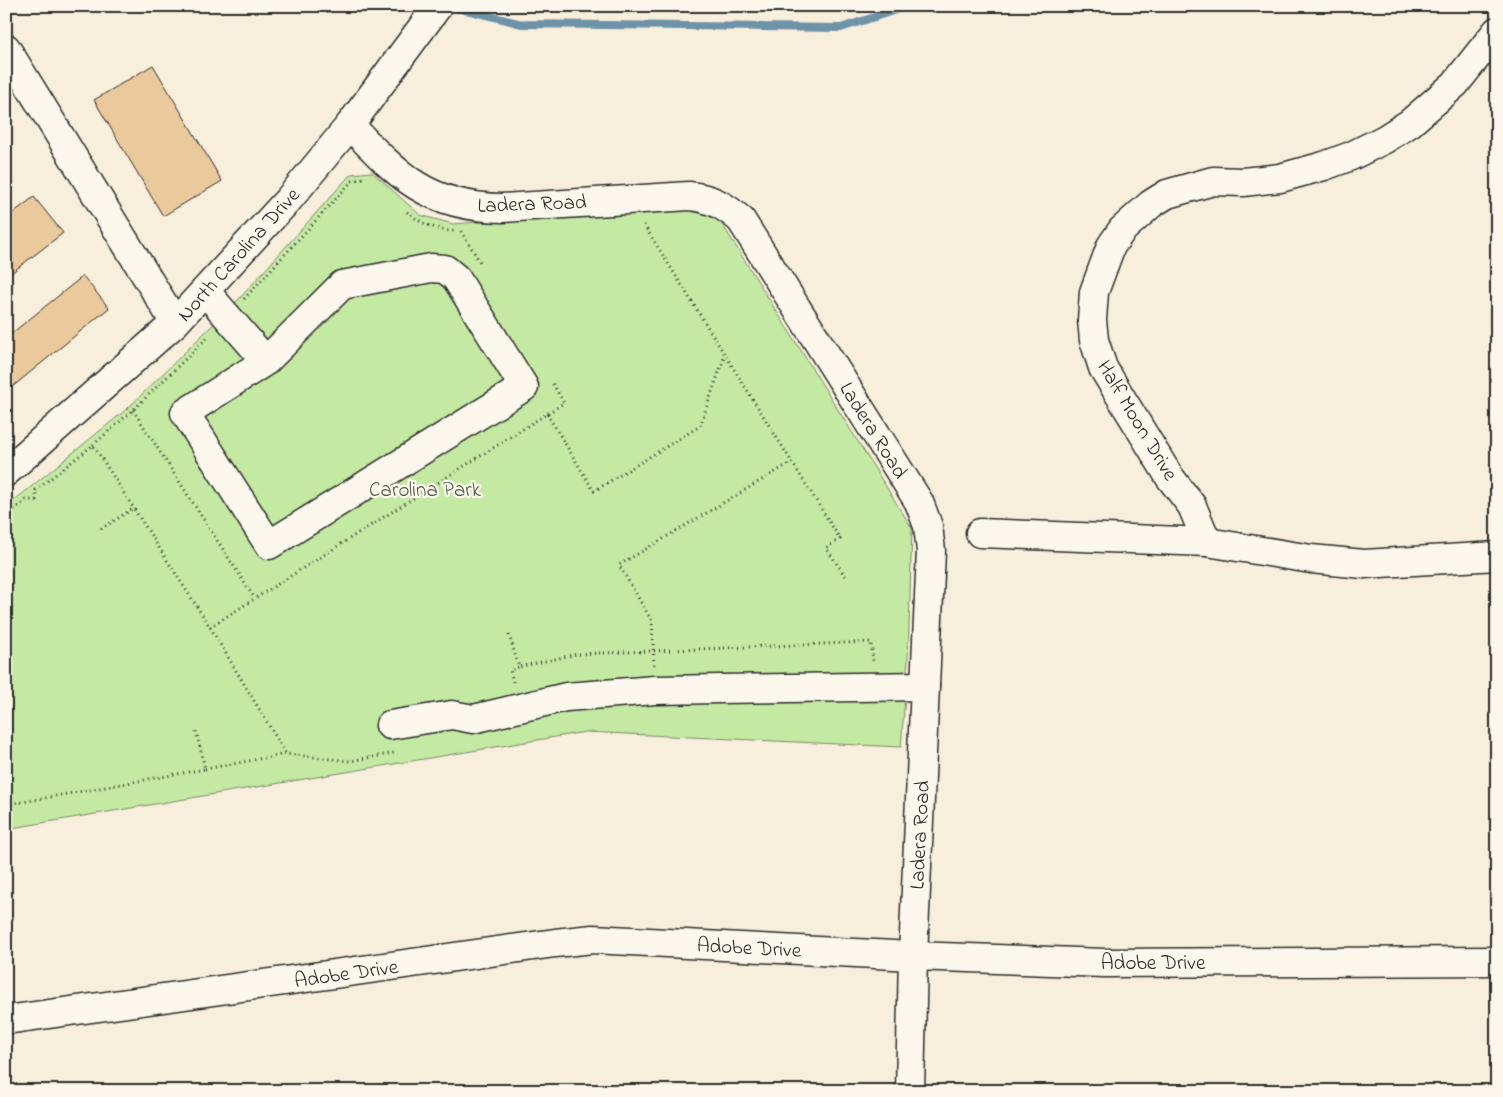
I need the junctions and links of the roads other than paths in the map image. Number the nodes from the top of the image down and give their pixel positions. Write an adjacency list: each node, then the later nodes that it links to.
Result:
1 (438, 6): 4 (street, North Carolina Drive)
2 (1497, 31): 10 (street, Half Moon Drive)
3 (6, 48): 6 (street)
4 (350, 125): 5 (street, North Carolina Drive); 12 (street, Ladera Road)
5 (205, 291): 6 (street, North Carolina Drive); 7 (street)
6 (175, 323): 8 (street, North Carolina Drive)
7 (266, 361): 7 (street)
8 (6, 472)
9 (980, 533): 10 (street)
10 (1207, 542): 11 (street)
11 (1497, 556)
12 (925, 686): 13 (street); 14 (street, Ladera Road)
13 (390, 725)
14 (913, 956): 15 (street, Adobe Drive); 16 (street, Adobe Drive); 17 (street, Ladera Road)
15 (1497, 961)
16 (6, 1020)
17 (910, 1091)

